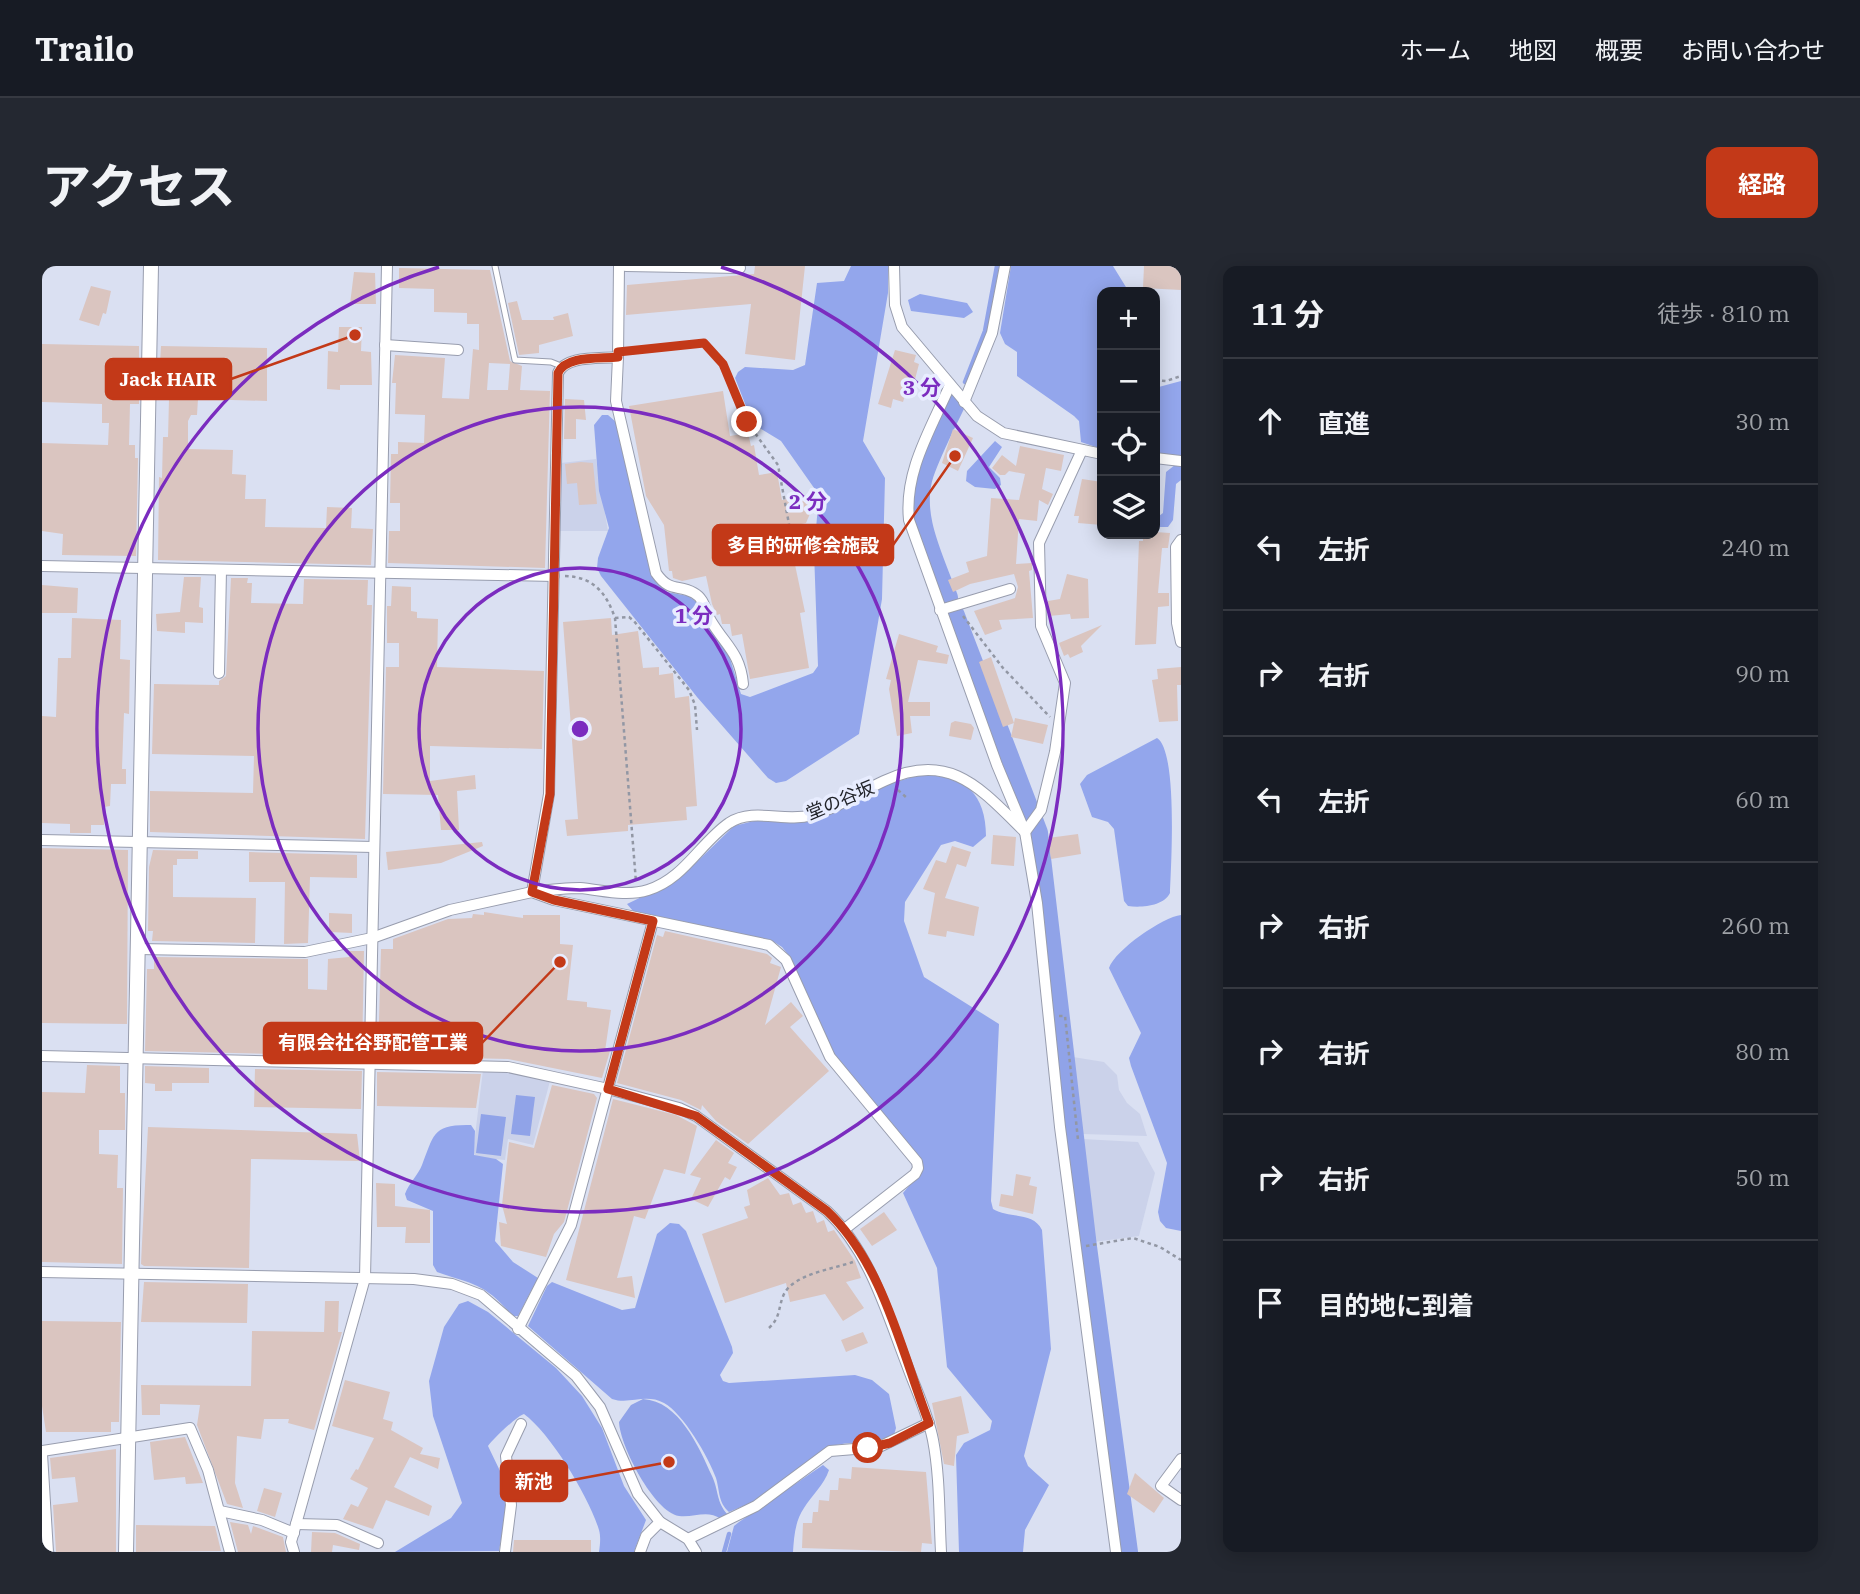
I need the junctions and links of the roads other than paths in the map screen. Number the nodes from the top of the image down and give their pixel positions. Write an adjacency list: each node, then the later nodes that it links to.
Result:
1 (152, 266): 21 (street)
2 (387, 266): 9 (street)
3 (495, 266): 12 (lane)
4 (620, 266): 11 (street)
5 (625, 266): 8 (street)
6 (894, 266): 13 (street)
7 (1005, 266): 14 (street)
8 (740, 268)
9 (385, 345): 10 (street); 23 (street)
10 (458, 350)
11 (618, 355): 12 (street); 30 (street)
12 (561, 366): 24 (street)
13 (950, 385): 14 (street); 27 (street)
14 (964, 402): 15 (street)
15 (1083, 450): 16 (street); 31 (street)
16 (1097, 453)
17 (1160, 459): 18 (street)
18 (1181, 461)
19 (1181, 540): 26 (street)
20 (42, 566): 21 (street)
21 (146, 568): 22 (street); 33 (street)
22 (221, 570): 23 (street); 29 (street)
23 (380, 573): 24 (street); 34 (street)
24 (554, 576): 35 (street)
25 (1010, 589): 27 (street)
26 (1179, 606): 28 (street)
27 (940, 610): 31 (street)
28 (1181, 642)
29 (219, 673)
30 (743, 684)
31 (1030, 826): 35 (street, 堂の谷坂); 67 (street)
32 (42, 840): 33 (street)
33 (140, 842): 34 (street); 38 (street)
34 (374, 847): 37 (street)
35 (532, 892): 36 (street); 37 (street, 堂の谷坂)
36 (653, 921): 42 (street); 43 (street)
37 (372, 938): 38 (street, 堂の谷坂); 41 (street)
38 (138, 949): 40 (street)
39 (42, 1056): 40 (street)
40 (136, 1059): 41 (street); 45 (street)
41 (369, 1064): 42 (street); 46 (street)
42 (608, 1089): 43 (street); 47 (street)
43 (846, 1228): 48 (street)
44 (42, 1272): 45 (street)
45 (132, 1274): 46 (street); 50 (street)
46 (365, 1278): 47 (street); 56 (street)
47 (518, 1329): 55 (street)
48 (929, 1423): 57 (street); 66 (street)
49 (521, 1424): 63 (street)
50 (128, 1437): 51 (street); 54 (street); 60 (street)
51 (42, 1452): 59 (street)
52 (1181, 1459): 53 (street)
53 (1181, 1500)
54 (220, 1511): 56 (street); 61 (street)
55 (660, 1522): 57 (street); 64 (street)
56 (295, 1528): 58 (street); 62 (street)
57 (688, 1539): 65 (street)
58 (378, 1544)
59 (48, 1552)
60 (126, 1552)
61 (229, 1552)
62 (294, 1552)
63 (505, 1552)
64 (640, 1552)
65 (696, 1552)
66 (941, 1552)
67 (1116, 1552)

